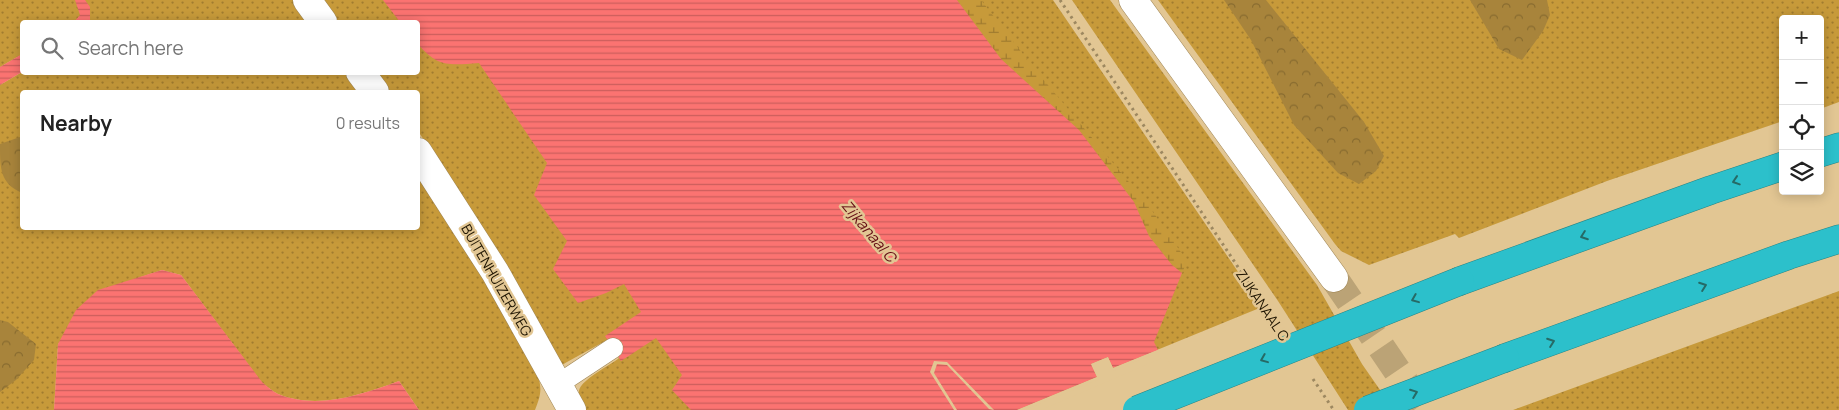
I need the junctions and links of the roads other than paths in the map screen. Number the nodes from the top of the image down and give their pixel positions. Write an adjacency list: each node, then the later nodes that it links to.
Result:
1 (307, 0): 3 (street)
2 (1133, 0): 11 (street)
3 (322, 20)
4 (362, 75): 5 (street)
5 (374, 90)
6 (1839, 147): 7 (highway)
7 (1824, 152)
8 (420, 155): 13 (street, BUITENHUIZERWEG)
9 (1779, 167): 15 (highway, one-way to 15, bridge)
10 (1839, 239): 16 (highway, one-way to 10, bridge)
11 (1334, 278)
12 (613, 348): 13 (lane)
13 (557, 385): 14 (street, BUITENHUIZERWEG)
14 (572, 410)
15 (1136, 410)
16 (1368, 410)

